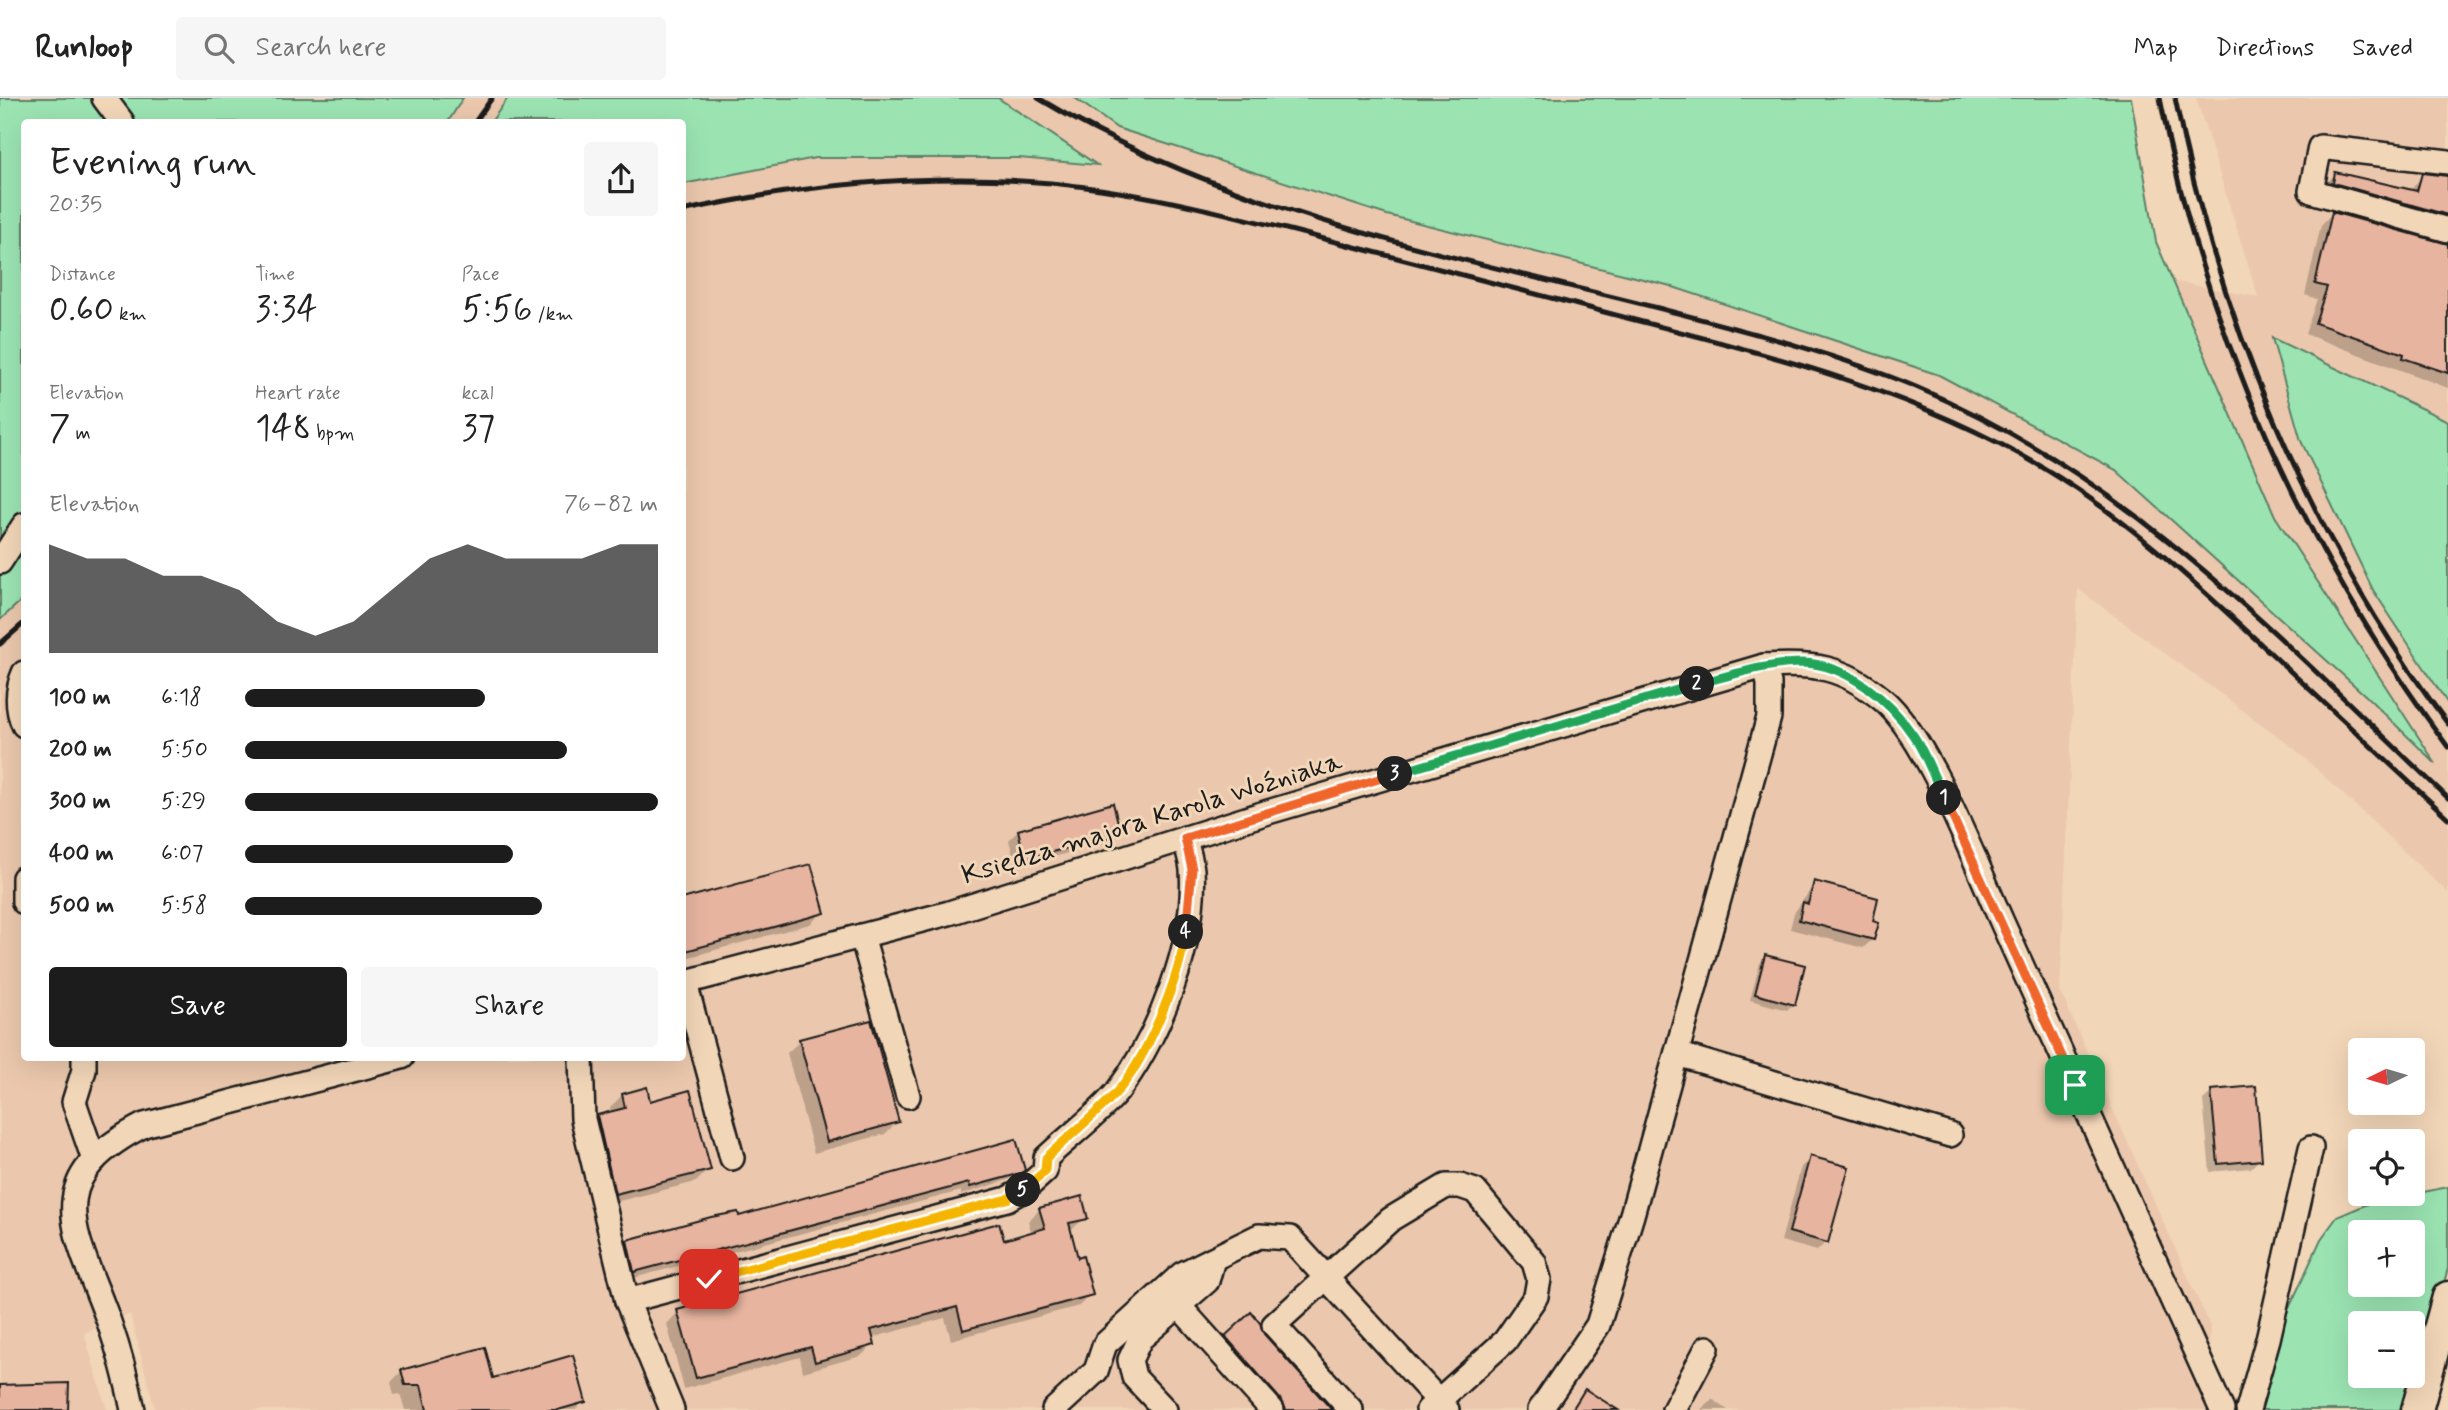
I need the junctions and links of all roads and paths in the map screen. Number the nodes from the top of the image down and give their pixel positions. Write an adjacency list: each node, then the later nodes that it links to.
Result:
1 (104, 98): 2 (street)
2 (120, 119)
3 (2448, 162): 4 (street)
4 (2448, 230)
5 (21, 530): 6 (street)
6 (0, 562)
7 (1764, 666): 10 (street, Księdza majora Karola Woźniaka); 14 (street); 38 (street, Księdza majora Karola Woźniaka)
8 (21, 686): 9 (street)
9 (21, 719)
10 (1185, 838): 11 (street, Księdza majora Karola Woźniaka); 26 (street)
11 (862, 936): 12 (street, Księdza majora Karola Woźniaka); 18 (street)
12 (686, 982)
13 (686, 990): 21 (street)
14 (1677, 1054): 19 (street); 36 (street)
15 (84, 1061): 22 (street)
16 (387, 1061): 22 (street)
17 (581, 1061): 26 (street)
18 (908, 1096)
19 (1950, 1135)
20 (2311, 1148): 39 (street)
21 (732, 1158)
22 (94, 1160): 30 (street)
23 (1213, 1259): 24 (street); 27 (street); 32 (street)
24 (1327, 1276): 29 (street); 29 (street); 35 (street)
25 (2448, 1297): 40 (main road)
26 (627, 1301): 31 (street)
27 (1179, 1306): 33 (street); 34 (street)
28 (1707, 1348): 37 (street)
29 (1438, 1407)
30 (133, 1410)
31 (672, 1410)
32 (1054, 1410)
33 (1165, 1410)
34 (1272, 1410)
35 (1351, 1410)
36 (1540, 1410)
37 (1674, 1410)
38 (2222, 1410)
39 (2248, 1410)
40 (2417, 1410)

